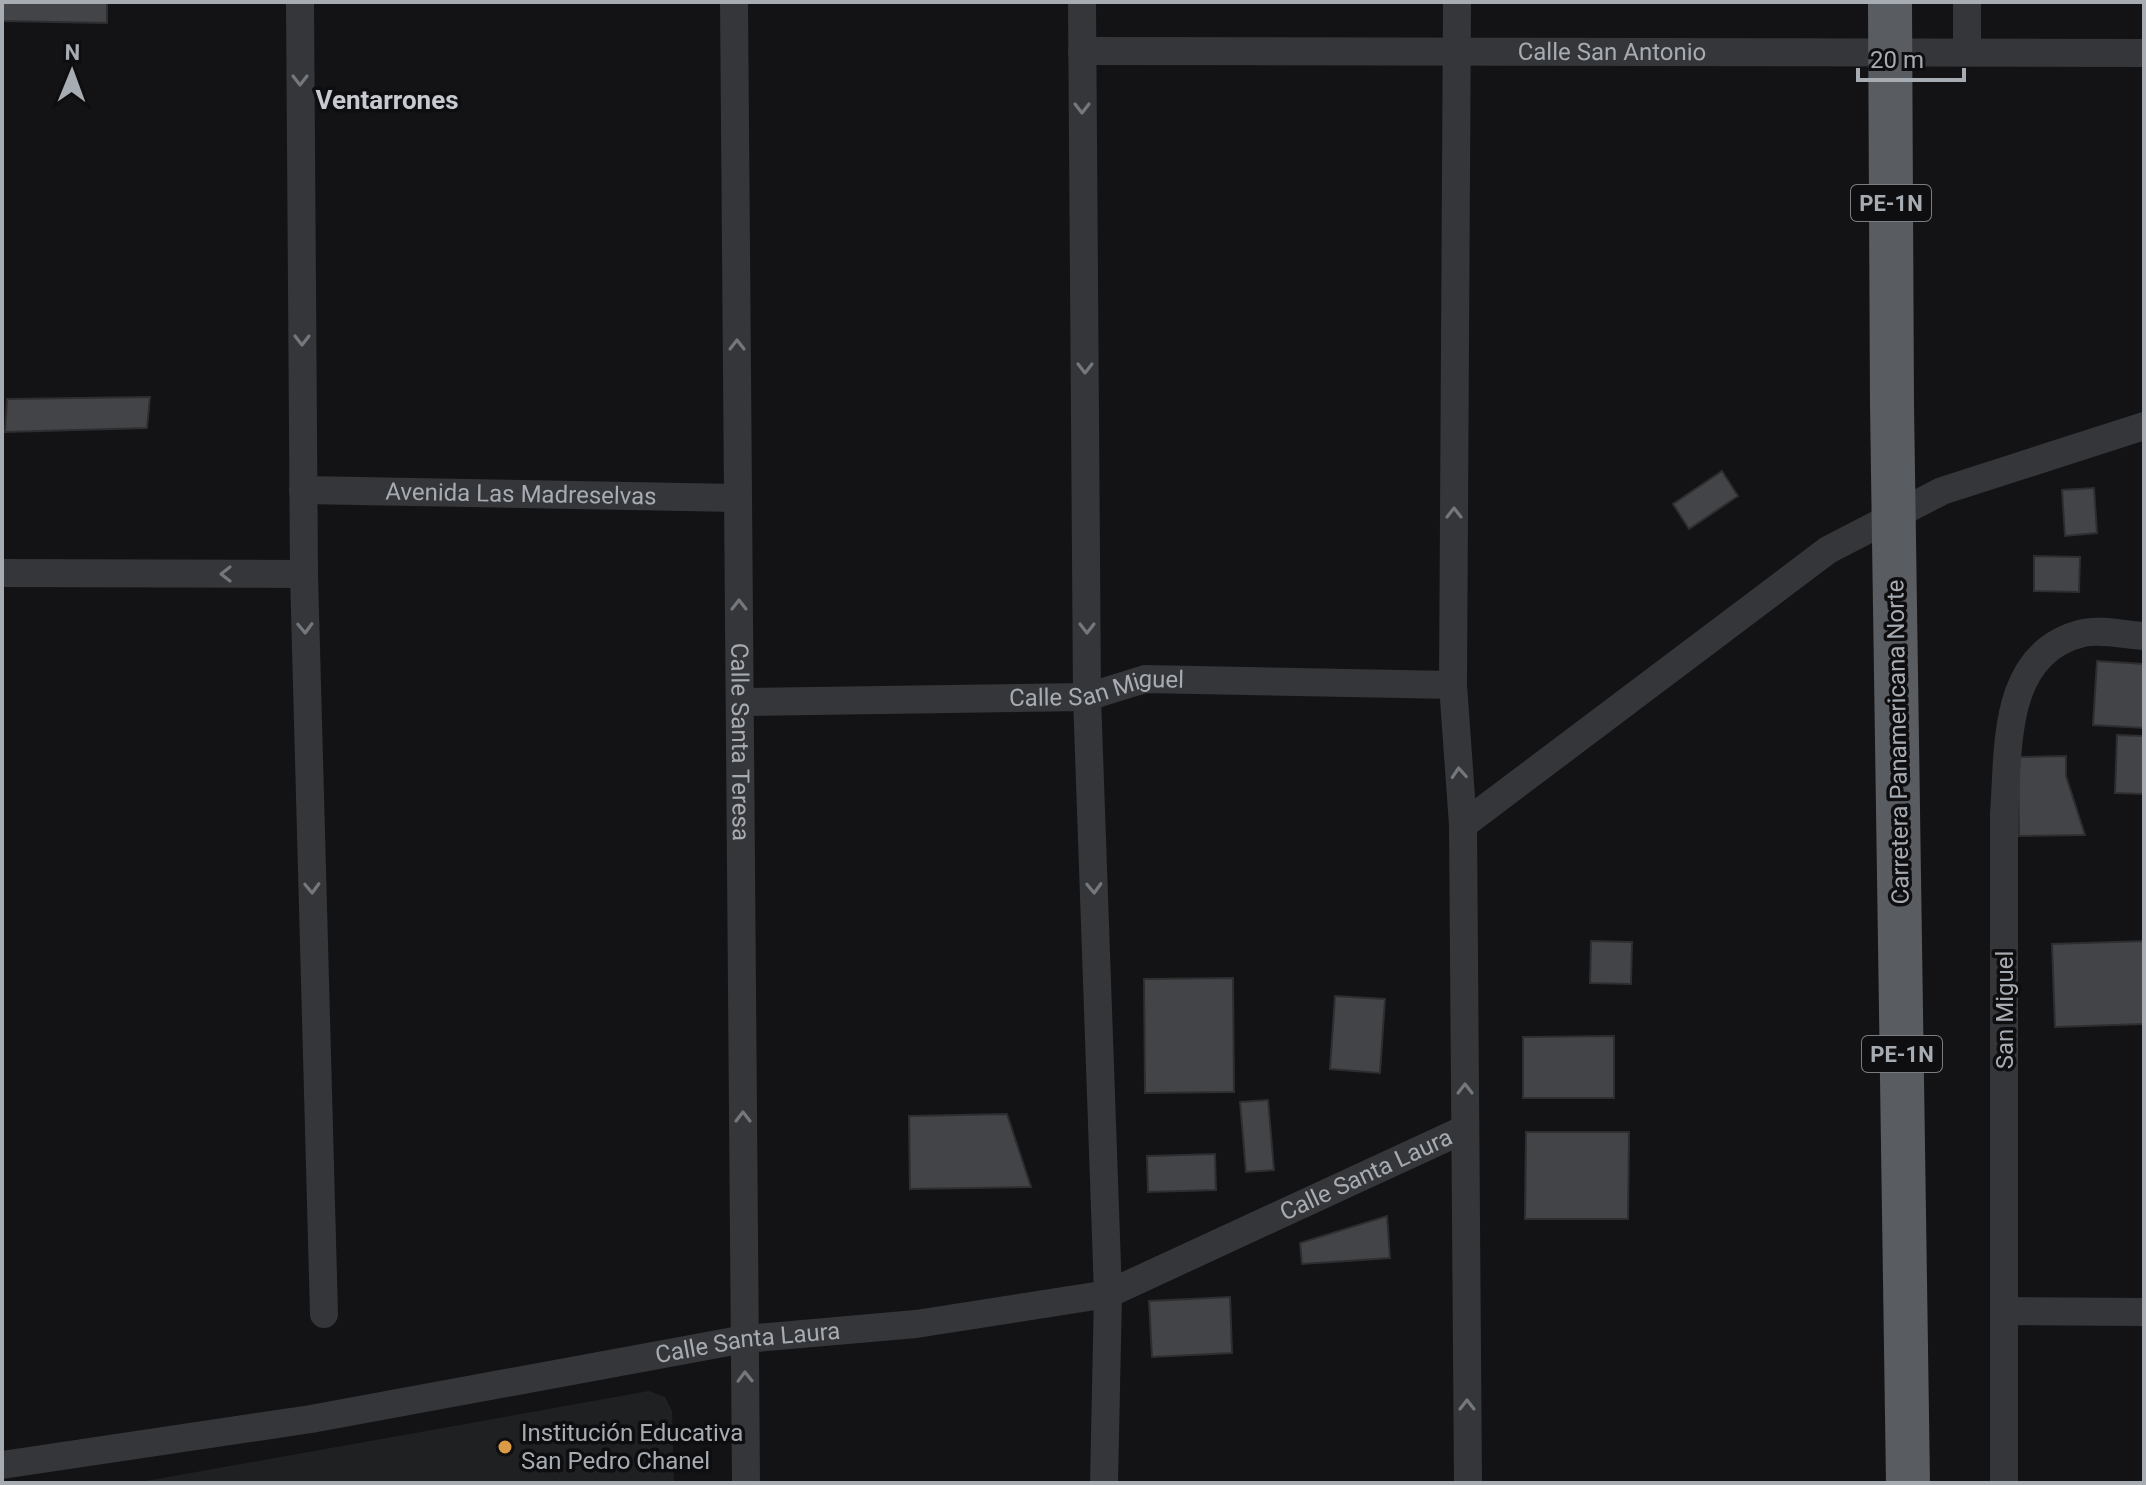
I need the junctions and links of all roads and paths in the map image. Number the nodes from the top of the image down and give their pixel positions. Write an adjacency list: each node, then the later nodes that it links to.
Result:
1 (300, 2): 13 (street, one-way to 13)
2 (734, 2): 14 (street, Calle Santa Teresa, one-way to 2)
3 (1082, 2): 7 (street)
4 (1457, 2): 8 (street)
5 (1890, 2): 9 (highway, Carretera Panamericana Norte / PE-1N)
6 (1967, 2): 10 (street)
7 (1082, 51): 8 (street, Calle San Antonio); 19 (street, one-way to 19)
8 (1457, 51): 9 (street, Calle San Antonio); 18 (street, one-way to 8)
9 (1890, 51): 10 (street, Calle San Antonio); 32 (highway, Carretera Panamericana Norte / PE-1N)
10 (1967, 52): 11 (street, Calle San Antonio)
11 (2144, 53)
12 (2144, 426): 21 (street)
13 (303, 490): 14 (street, Avenida Las Madreselvas); 16 (street)
14 (738, 498): 20 (street, Calle Santa Teresa, one-way to 14)
15 (2, 573): 16 (street, one-way to 15)
16 (304, 574): 26 (street, one-way to 26)
17 (2144, 636): 24 (street, San Miguel)
18 (1453, 685): 19 (street, Calle San Miguel); 21 (street, one-way to 18)
19 (1087, 697): 20 (street, Calle San Miguel); 23 (street, one-way to 23)
20 (740, 702): 27 (street, Calle Santa Teresa, one-way to 20)
21 (1463, 825): 22 (street, one-way to 21)
22 (1465, 1129): 23 (street, Calle Santa Laura); 31 (street, one-way to 22)
23 (1108, 1294): 27 (street, Calle Santa Laura); 30 (street)
24 (2005, 1311): 25 (street); 33 (street, San Miguel)
25 (2144, 1312)
26 (324, 1314)
27 (745, 1339): 28 (street, Calle Santa Laura); 29 (street, Calle Santa Teresa, one-way to 27)
28 (2, 1465)
29 (746, 1483)
30 (1104, 1483)
31 (1468, 1483)
32 (1908, 1483)
33 (2004, 1483)

